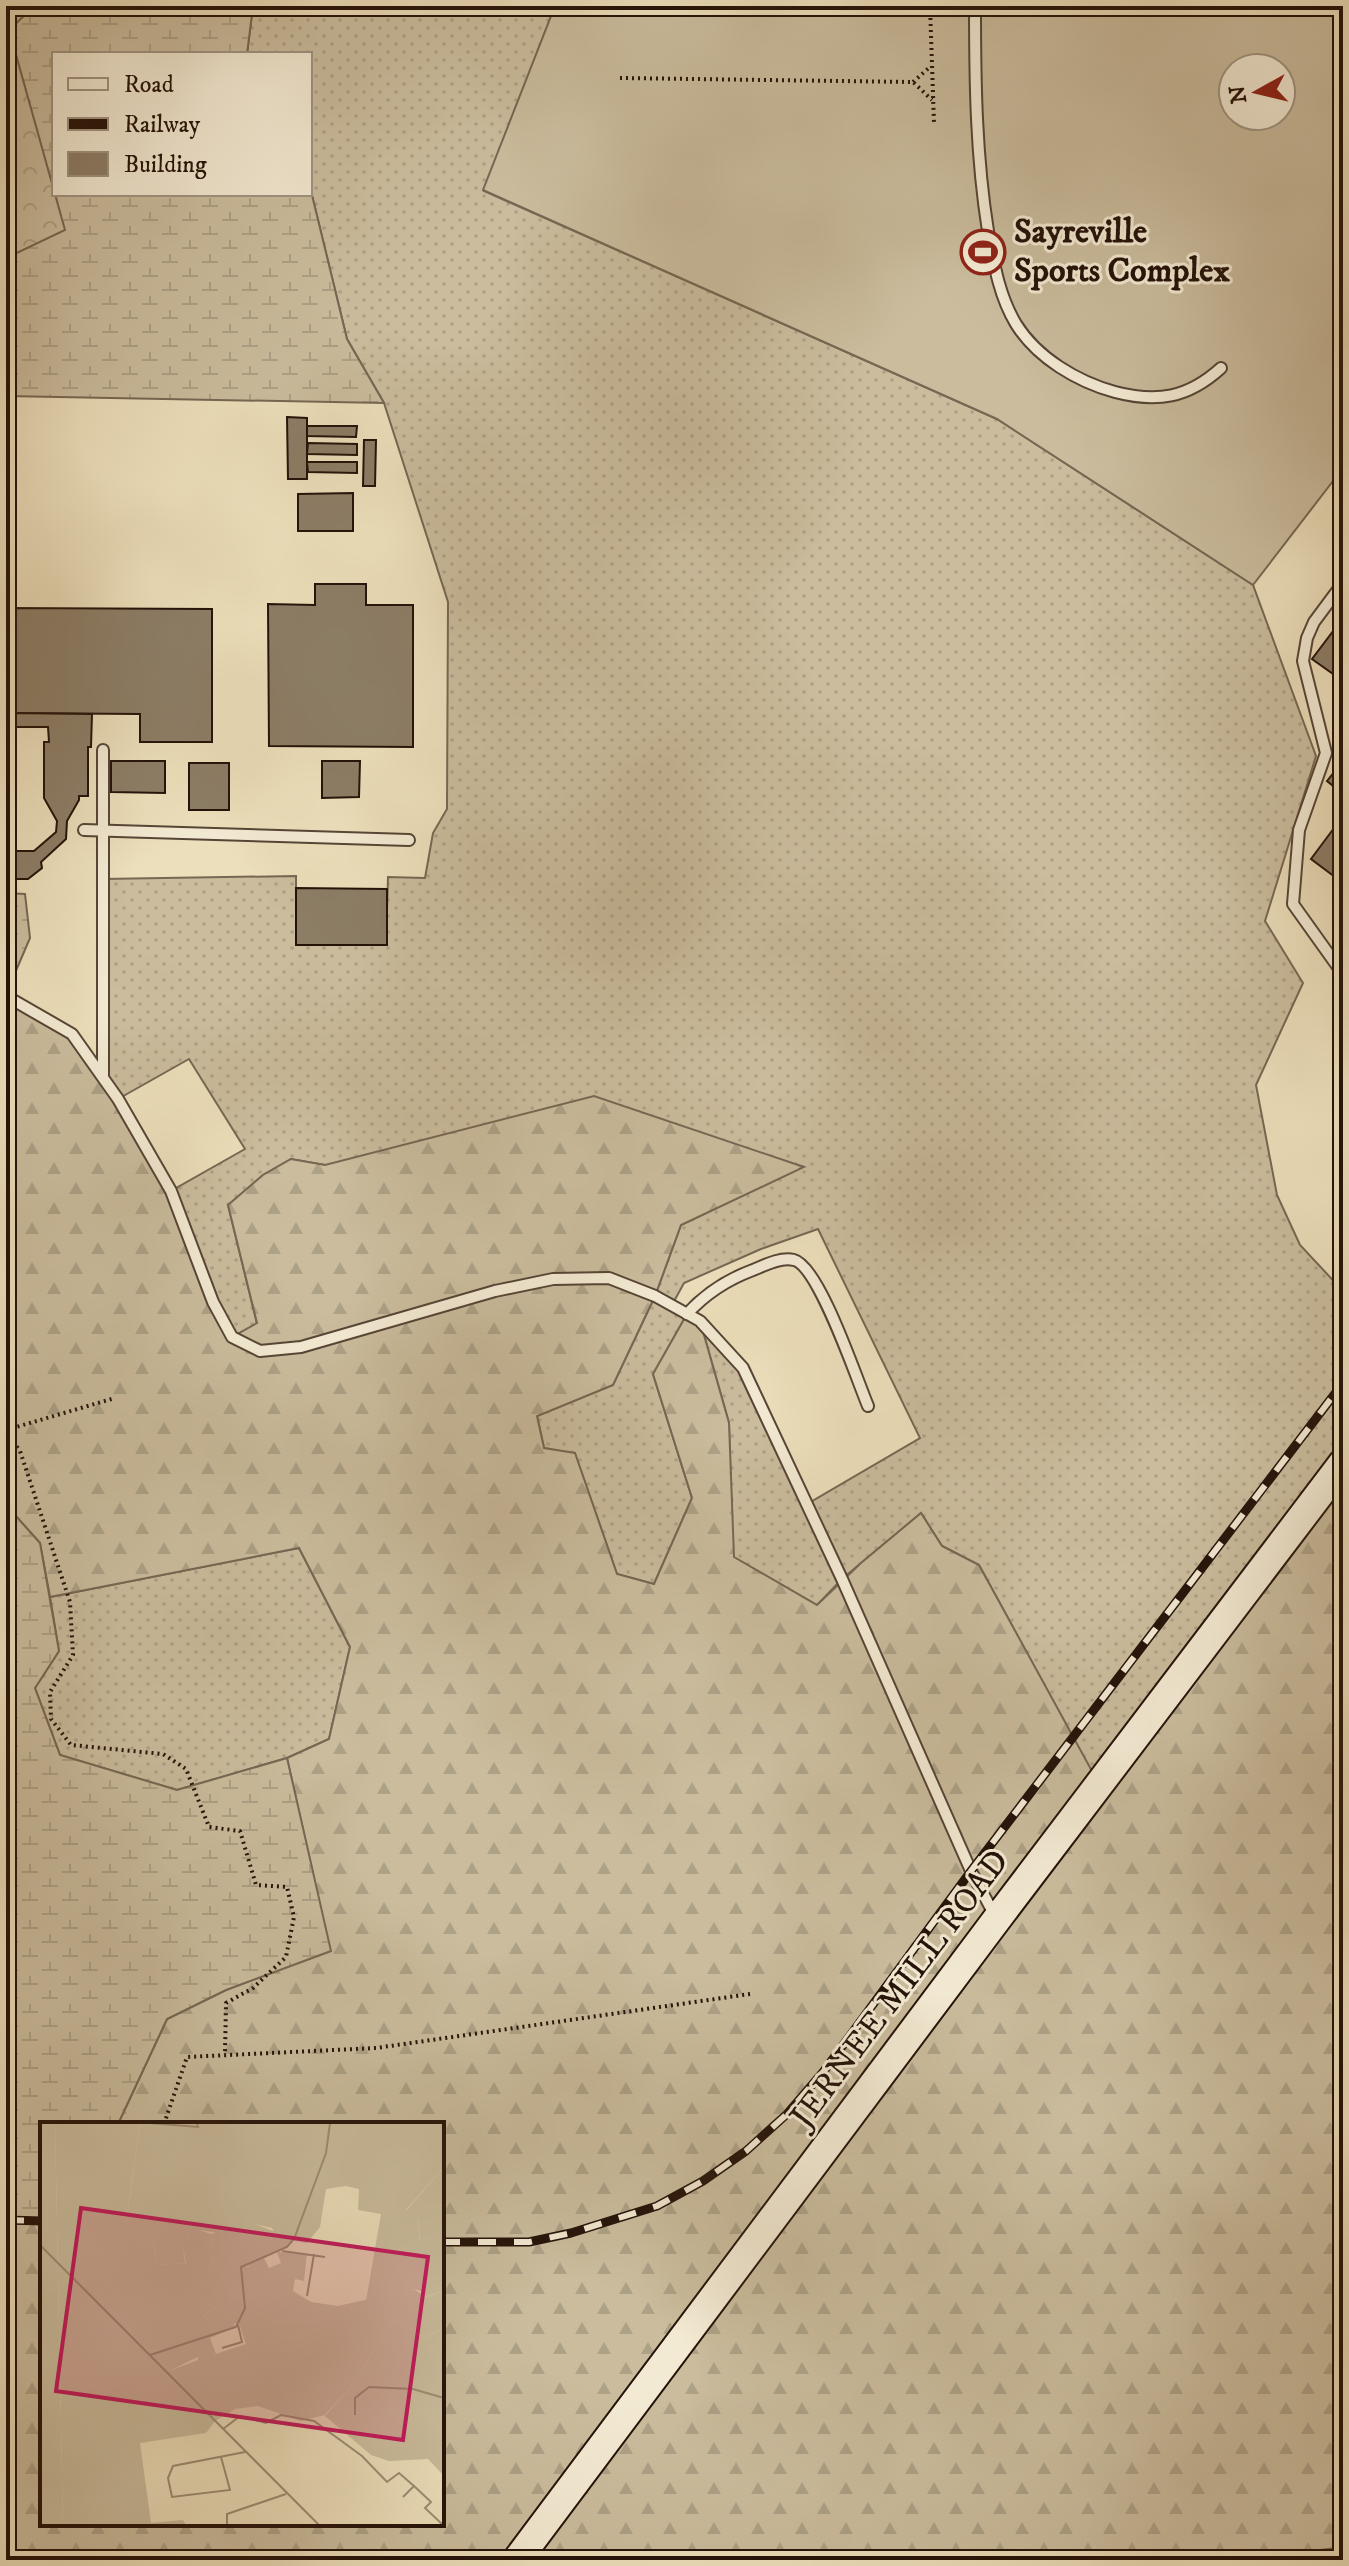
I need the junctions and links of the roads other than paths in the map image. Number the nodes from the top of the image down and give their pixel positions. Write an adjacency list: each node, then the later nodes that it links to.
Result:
1 (975, 6): 2 (lane)
2 (1221, 368)
3 (1343, 583): 8 (lane)
4 (103, 750): 6 (lane)
5 (84, 830): 6 (lane)
6 (103, 831): 7 (lane); 10 (lane)
7 (409, 840)
8 (1343, 974)
9 (6, 996): 10 (lane)
10 (103, 1078): 13 (lane)
11 (1343, 1194): 12 (lane)
12 (1343, 1205)
13 (687, 1314): 14 (lane); 16 (lane)
14 (868, 1406)
15 (1343, 1463): 16 (street, JERNEE MILL ROAD)
16 (997, 1919): 17 (street, JERNEE MILL ROAD)
17 (517, 2560)

